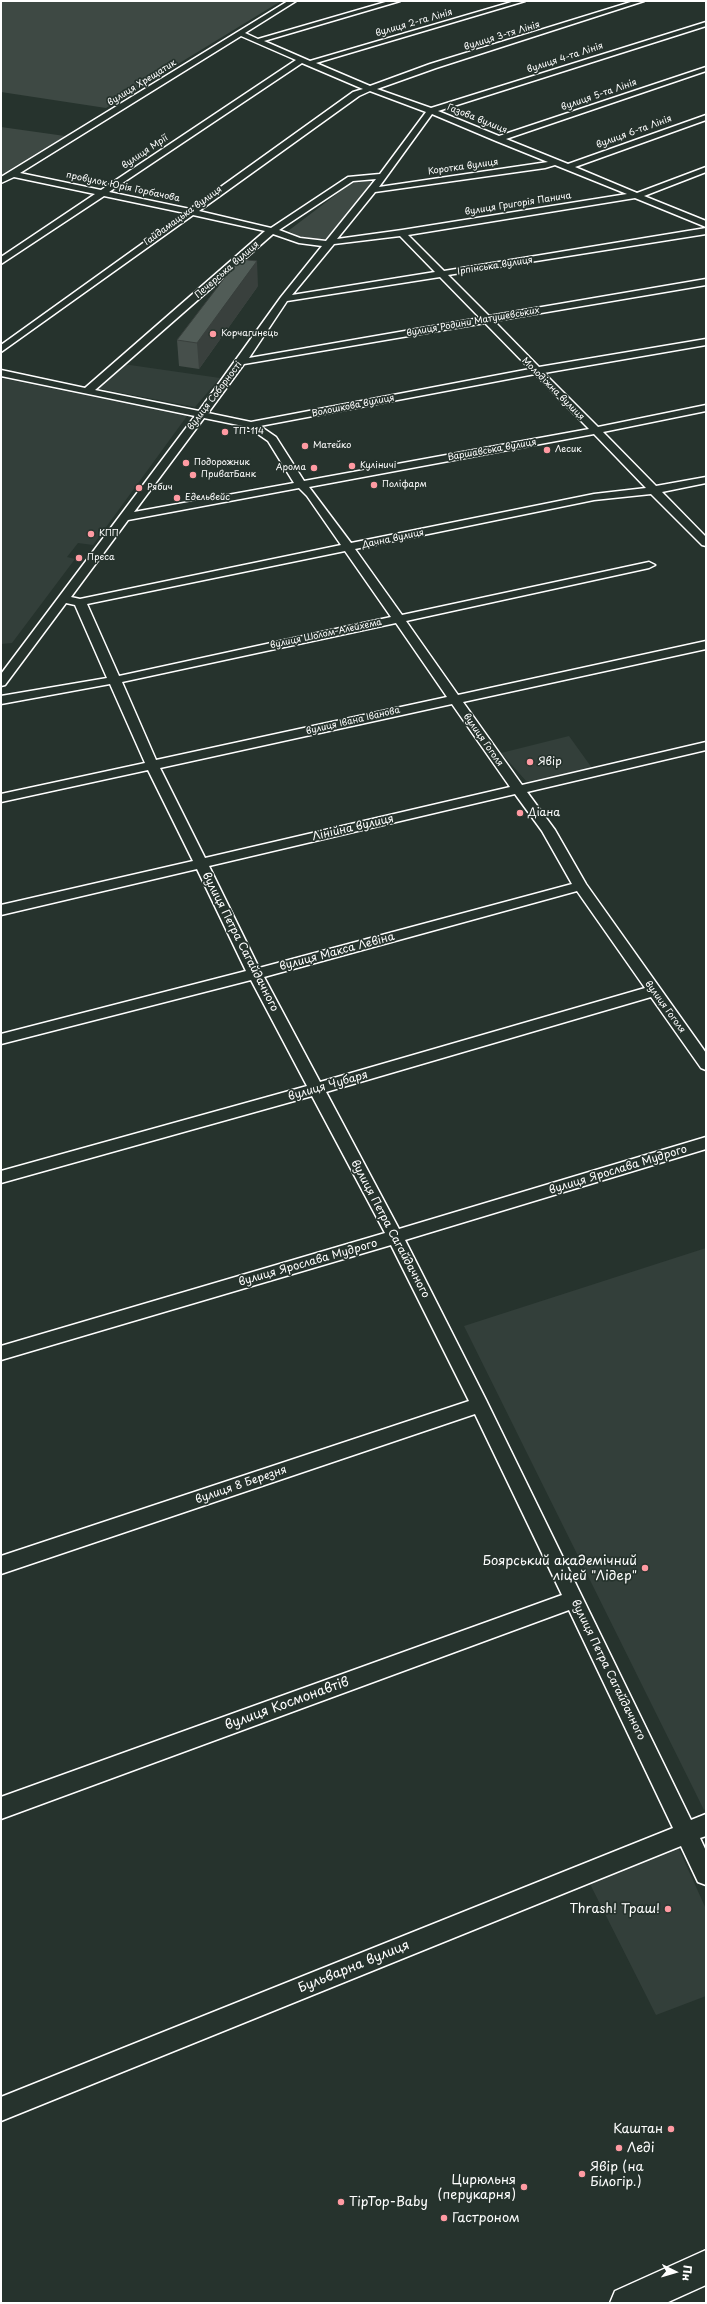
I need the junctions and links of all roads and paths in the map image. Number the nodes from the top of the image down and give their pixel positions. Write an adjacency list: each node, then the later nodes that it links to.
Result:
1 (293, 1): 6 (street, вулиця Хрещатик)
2 (397, 1): 7 (street)
3 (522, 1): 9 (street, вулиця 2-га Лінія)
4 (641, 1): 11 (street, вулиця 3-тя Лінія)
5 (706, 24): 12 (street, вулиця 4-та Лінія)
6 (240, 34): 7 (street, Газова вулиця); 18 (street, вулиця Хрещатик)
7 (257, 41): 8 (street, Газова вулиця)
8 (301, 60): 9 (street, Газова вулиця); 22 (street, вулиця Мрії)
9 (310, 63): 11 (street, Газова вулиця)
10 (706, 69): 14 (street, вулиця 5-та Лінія)
11 (368, 88): 12 (street, Газова вулиця); 24 (street, Гайдамацька вулиця)
12 (431, 111): 14 (street, Газова вулиця); 19 (street, вулиця Соборності)
13 (706, 117): 16 (street, вулиця 6-та Лінія)
14 (499, 139): 15 (street, Газова вулиця)
15 (556, 162): 16 (street, Газова вулиця); 21 (street, Коротка вулиця)
16 (569, 167): 23 (street, Газова вулиця)
17 (706, 169): 23 (street, вулиця Григорія Панича)
18 (13, 174): 20 (street, вулиця Хрещатик); 22 (street, провулок Юрія Горбачова)
19 (383, 176): 21 (street, вулиця Соборності); 26 (street, Печерська вулиця)
20 (1, 181)
21 (372, 190): 29 (street, вулиця Соборності)
22 (102, 193): 24 (street, провулок Юрія Горбачова); 30 (street, вулиця Мрії)
23 (638, 195): 25 (street, Газова вулиця); 28 (street, вулиця Григорія Панича)
24 (189, 212): 26 (street, провулок Юрія Горбачова); 36 (street, Гайдамацька вулиця)
25 (706, 224)
26 (275, 231): 29 (street, провулок Юрія Горбачова); 40 (street, Печерська вулиця)
27 (706, 231): 31 (street, Ірпінська вулиця)
28 (402, 232): 29 (street, вулиця Григорія Панича); 31 (street, Молодіжна вулиця)
29 (330, 243): 33 (street, вулиця Соборності)
30 (1, 261)
31 (442, 274): 33 (street, Ірпінська вулиця); 34 (street, Молодіжна вулиця)
32 (706, 282): 34 (street, вулиця Родини Матушевських)
33 (284, 299): 37 (street, вулиця Соборності)
34 (487, 320): 37 (street, вулиця Родини Матушевських); 38 (street, Молодіжна вулиця)
35 (706, 342): 38 (street, Волошкова вулиця)
36 (1, 349)
37 (241, 362): 42 (street, вулиця Соборності)
38 (536, 371): 43 (street, Волошкова вулиця); 44 (street, Молодіжна вулиця)
39 (1, 373): 40 (street, Волошкова вулиця)
40 (86, 392): 42 (street, Волошкова вулиця)
41 (706, 408): 44 (street, Варшавська вулиця)
42 (200, 415): 43 (street, Волошкова вулиця); 48 (street, вулиця Соборності)
43 (251, 425): 46 (street, вулиця Гоголя)
44 (595, 431): 46 (street, Варшавська вулиця); 47 (street, Молодіжна вулиця)
45 (706, 480): 47 (street, Дачна вулиця)
46 (300, 484): 48 (street, Варшавська вулиця); 50 (street, вулиця Гоголя)
47 (654, 490): 49 (street, Молодіжна вулиця); 50 (street, Дачна вулиця)
48 (125, 516): 52 (street, вулиця Соборності)
49 (706, 543)
50 (349, 548): 53 (street, Дачна вулиця); 54 (street, вулиця Гоголя)
51 (650, 565): 54 (street, вулиця Шолом-Алейхема)
52 (62, 599): 53 (street); 57 (street, вулиця Соборності)
53 (80, 602): 56 (street, вулиця Петра Сагайдачного)
54 (398, 618): 56 (street, вулиця Шолом-Алейхема); 58 (street, вулиця Гоголя)
55 (706, 645): 58 (street, вулиця Івана Іванова)
56 (115, 680): 59 (street, вулиця Шолом-Алейхема); 61 (street, вулиця Петра Сагайдачного)
57 (1, 682)
58 (454, 698): 61 (street, вулиця Івана Іванова); 62 (street, вулиця Гоголя)
59 (1, 700)
60 (706, 746): 62 (street, Лінійна вулиця)
61 (153, 766): 63 (street, вулиця Івана Іванова); 64 (street, вулиця Петра Сагайдачного)
62 (518, 789): 64 (street, Лінійна вулиця); 65 (street, вулиця Гоголя)
63 (1, 798)
64 (201, 863): 66 (street, Лінійна вулиця); 67 (street, вулиця Петра Сагайдачного)
65 (580, 886): 67 (street, вулиця Макса Левіна); 68 (street, вулиця Гоголя)
66 (1, 910)
67 (255, 974): 69 (street, вулиця Макса Левіна); 71 (street, вулиця Петра Сагайдачного)
68 (654, 991): 70 (street, вулиця Гоголя); 71 (street, вулиця Чубаря)
69 (1, 1039)
70 (706, 1064)
71 (316, 1089): 73 (street, вулиця Чубаря); 74 (street, вулиця Петра Сагайдачного)
72 (706, 1143): 74 (street, вулиця Ярослава Мудрого)
73 (1, 1177)
74 (396, 1238): 75 (street, вулиця Ярослава Мудрого); 76 (street, вулиця Петра Сагайдачного)
75 (1, 1353)
76 (480, 1405): 77 (street, вулиця 8 Березня); 78 (street, вулиця Петра Сагайдачного)
77 (1, 1565)
78 (573, 1600): 79 (street, вулиця Космонавтів); 81 (street, вулиця Петра Сагайдачного)
79 (1, 1808)
80 (706, 1825): 81 (street, Бульварна вулиця)
81 (685, 1833): 82 (street, вулиця Петра Сагайдачного); 83 (street, Бульварна вулиця)
82 (706, 1874)
83 (1, 2109)
84 (706, 2267): 85 (street)
85 (628, 2303)

